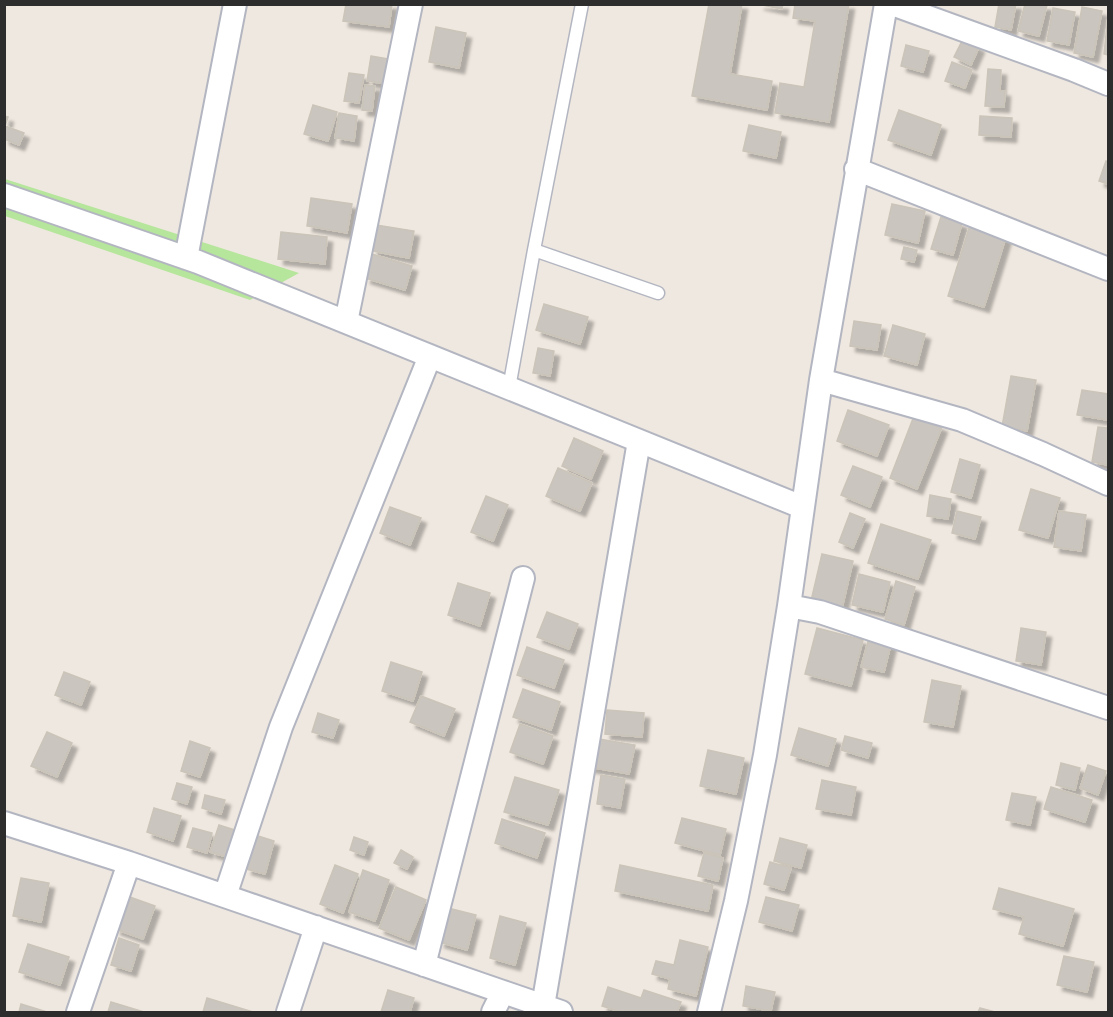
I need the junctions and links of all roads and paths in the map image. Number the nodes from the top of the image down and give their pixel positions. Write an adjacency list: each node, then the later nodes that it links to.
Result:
1 (235, 4): 10 (street)
2 (411, 4): 13 (street)
3 (582, 4): 9 (lane)
4 (886, 4): 7 (street)
5 (892, 4): 6 (street)
6 (1108, 84)
7 (856, 169): 11 (street); 15 (street)
8 (4, 195): 10 (street)
9 (534, 250): 12 (lane); 16 (lane)
10 (186, 258): 13 (street)
11 (1108, 269)
12 (658, 293)
13 (346, 322): 14 (street)
14 (430, 356): 16 (street); 25 (street)
15 (821, 380): 18 (street); 19 (street)
16 (509, 388): 17 (street)
17 (639, 441): 19 (street); 29 (street)
18 (1108, 484)
19 (802, 507): 21 (street)
20 (523, 578): 27 (street)
21 (789, 606): 22 (street); 33 (street)
22 (1108, 708)
23 (4, 823): 24 (street)
24 (129, 863): 25 (street); 30 (street)
25 (225, 896): 26 (street)
26 (316, 927): 27 (street); 31 (street)
27 (424, 965): 28 (street)
28 (503, 992): 29 (street); 32 (street)
29 (552, 1009)
30 (78, 1012)
31 (288, 1012)
32 (493, 1012)
33 (709, 1012)

